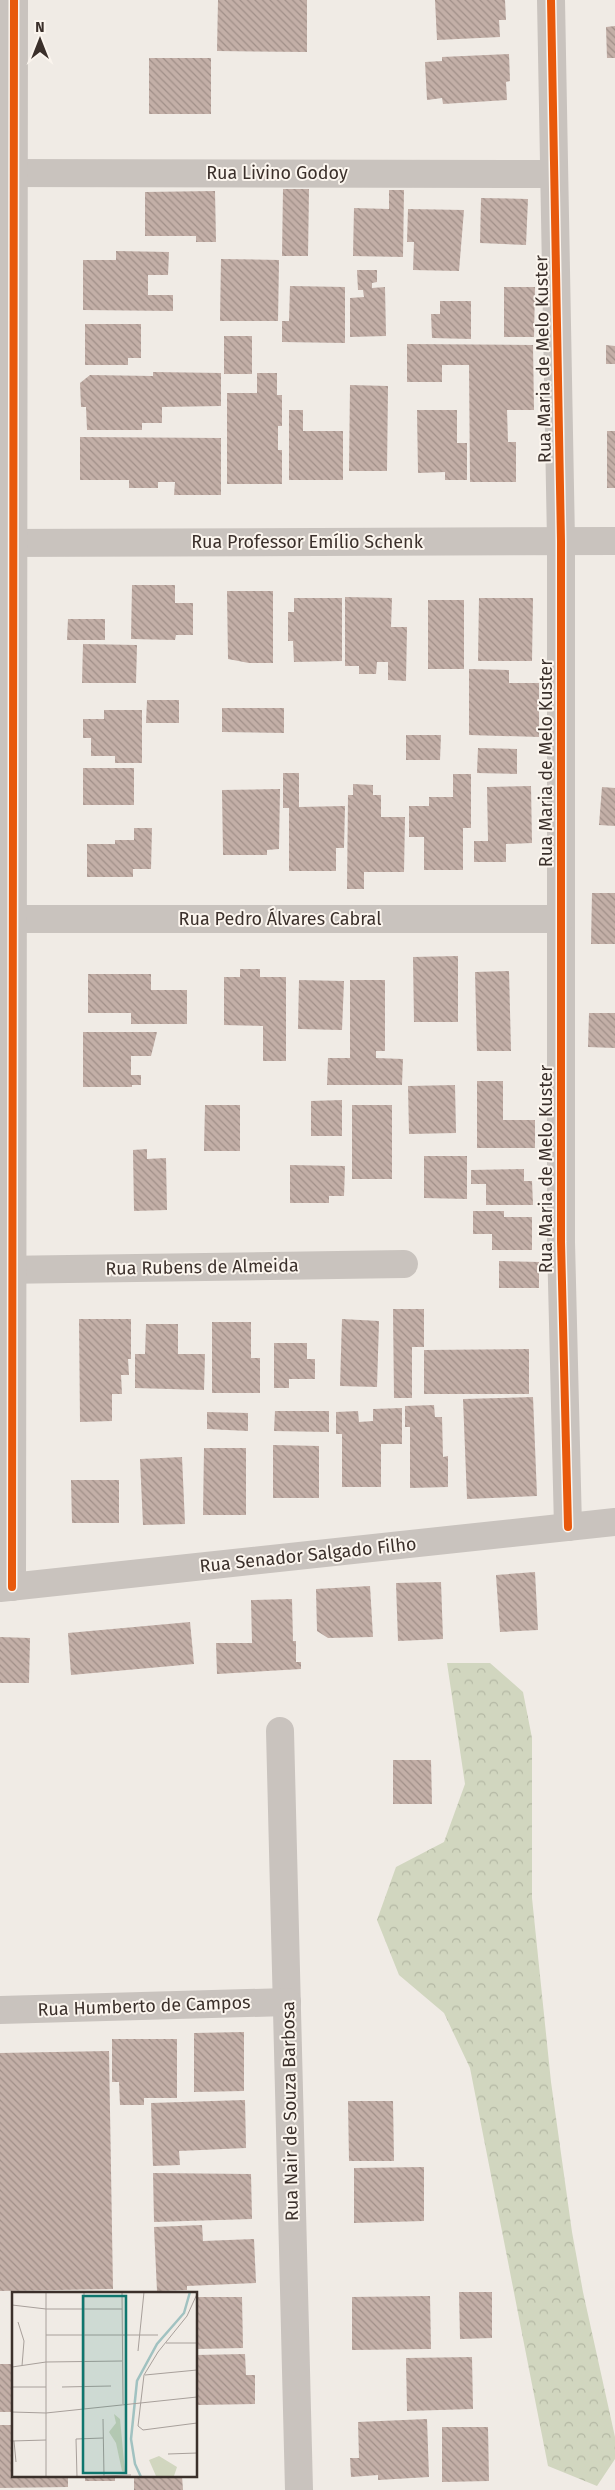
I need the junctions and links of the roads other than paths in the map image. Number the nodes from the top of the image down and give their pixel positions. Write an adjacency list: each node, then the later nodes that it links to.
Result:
1 (14, 0): 3 (street)
2 (551, 0): 4 (street, Rua Maria de Melo Kuster)
3 (7, 173): 4 (street, Rua Livino Godoy); 7 (street)
4 (554, 174): 5 (street, Rua Maria de Melo Kuster)
5 (562, 541): 6 (street, Rua Professor Emílio Schenk); 7 (street, Rua Professor Emílio Schenk); 9 (street, Rua Maria de Melo Kuster)
6 (615, 541)
7 (7, 543): 8 (street)
8 (6, 919): 9 (street, Rua Pedro Álvares Cabral); 11 (street)
9 (560, 919): 13 (street, Rua Maria de Melo Kuster)
10 (404, 1264): 11 (street, Rua Rubens de Almeida)
11 (6, 1270): 14 (street)
12 (615, 1522): 13 (street, Rua Senador Salgado Filho)
13 (568, 1527): 14 (street, Rua Senador Salgado Filho)
14 (6, 1588)
15 (280, 1731): 16 (street, Rua Nair de Souza Barbosa)
16 (287, 2002): 17 (street, Rua Humberto de Campos); 18 (street, Rua Nair de Souza Barbosa)
17 (0, 2010)
18 (299, 2490)

